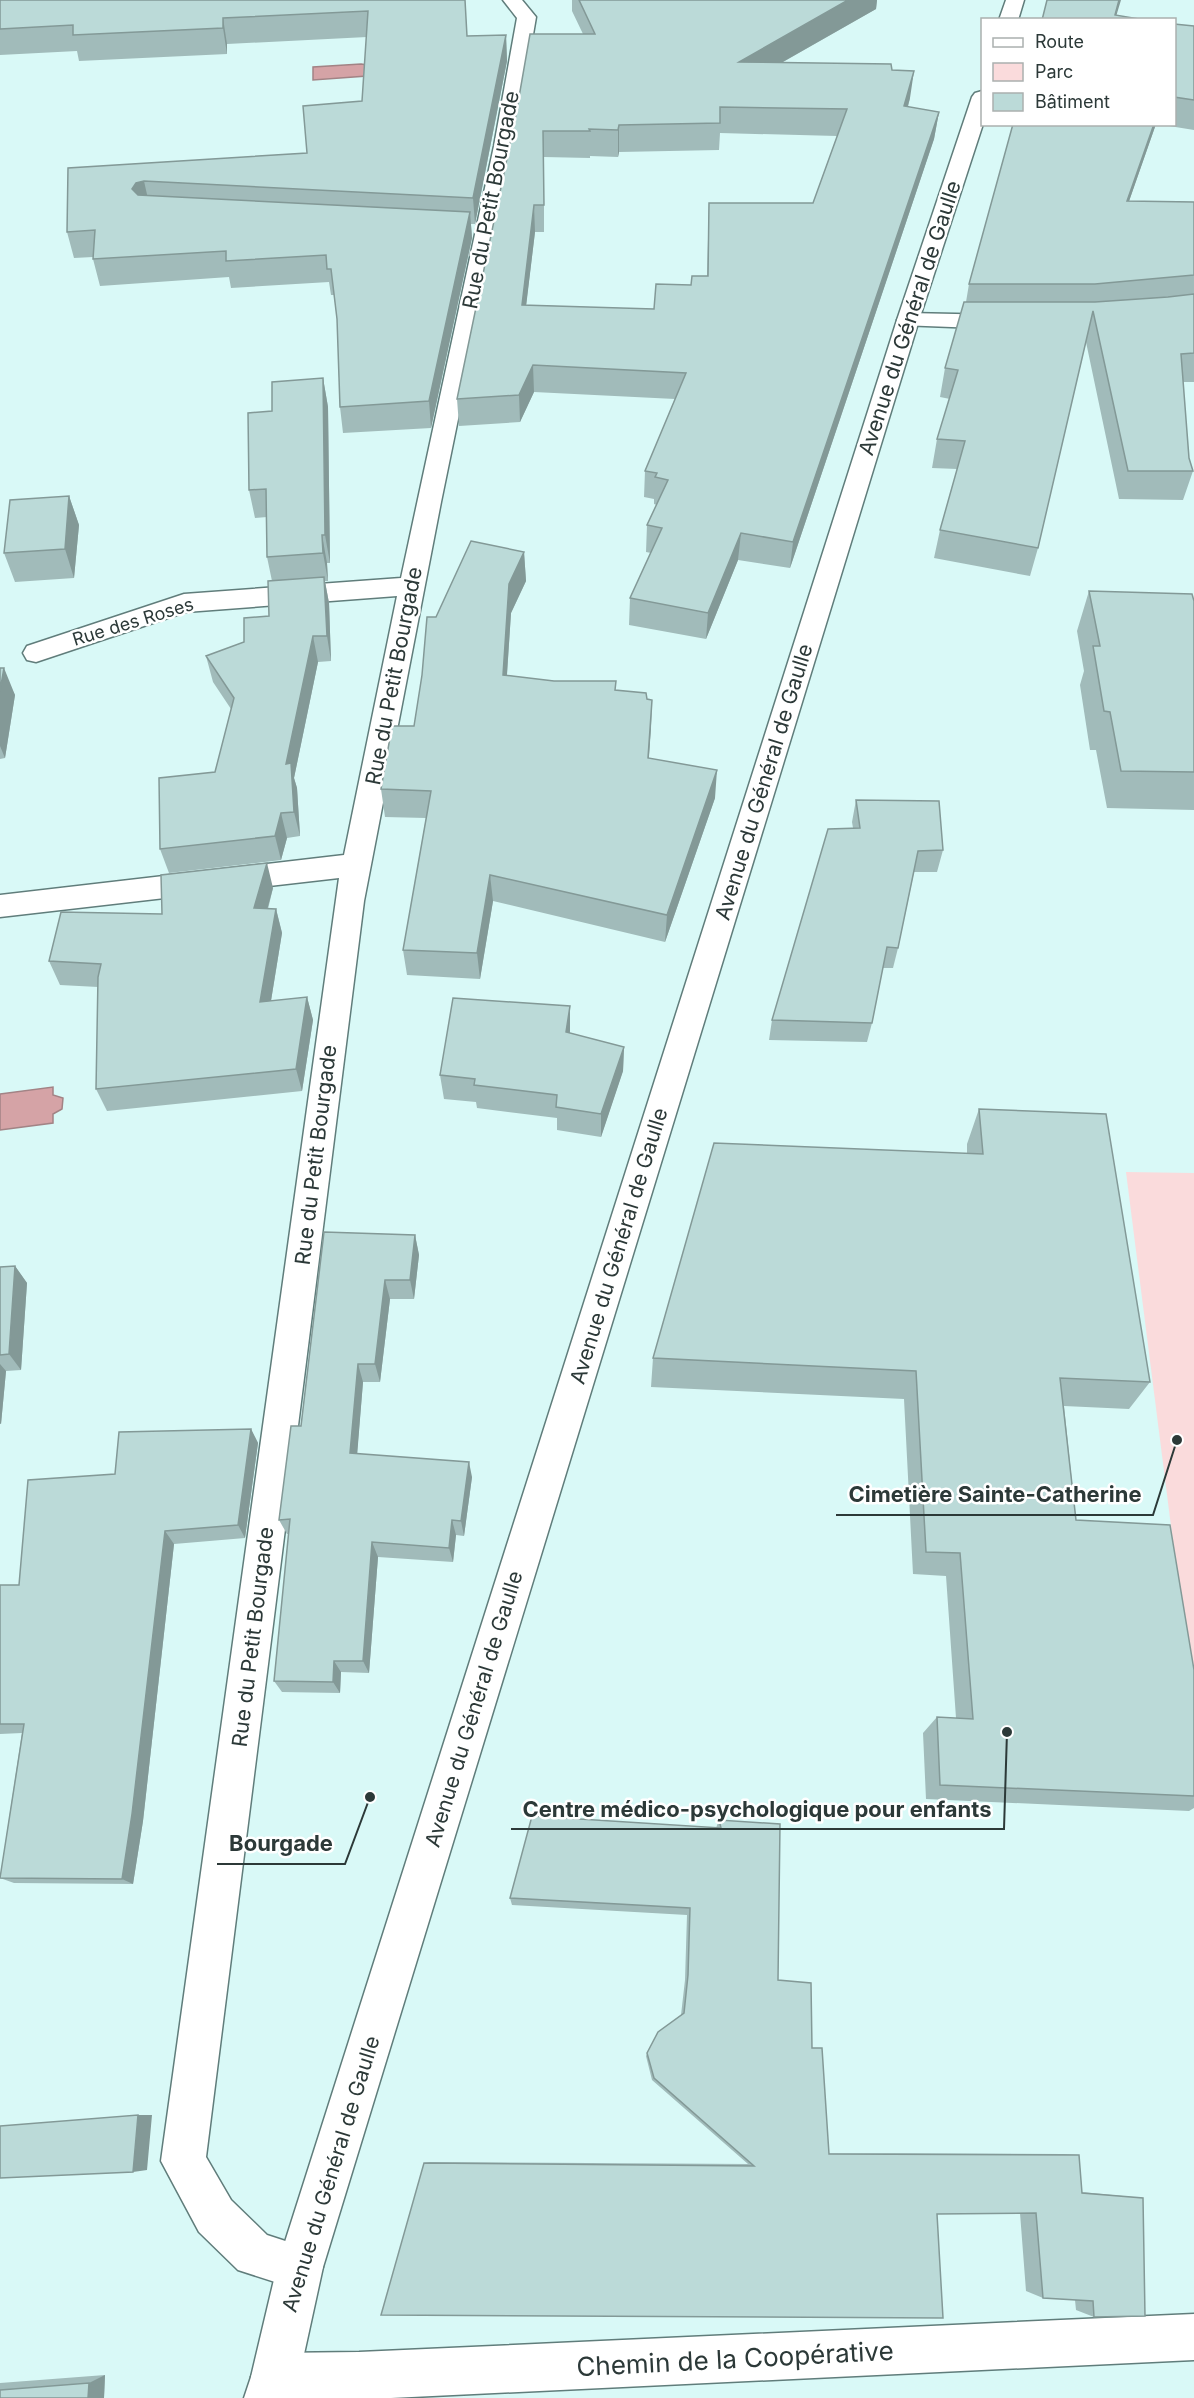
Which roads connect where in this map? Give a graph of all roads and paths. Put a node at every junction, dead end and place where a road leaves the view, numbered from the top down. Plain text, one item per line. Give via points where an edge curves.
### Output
1 (512, 0) edge
2 (1015, 0) edge
3 (1009, 18) edge
4 (981, 100) edge
5 (908, 320) junction
6 (1024, 322) edge
7 (412, 586) junction
8 (36, 652) dead end
9 (356, 865) junction
10 (0, 906) edge
11 (300, 2267) junction
12 (1194, 2337) edge
13 (272, 2387) edge

1 - 7 street, Rue du Petit Bourgade via 527,17 504,146
2 - 3 street
4 - 5 street, Avenue du Général de Gaulle
5 - 6 street
5 - 11 street, Avenue du Général de Gaulle
7 - 8 street, Rue des Roses via 184,603
7 - 9 street, Rue du Petit Bourgade
9 - 10 street
9 - 11 street, Rue du Petit Bourgade via 183,2161 215,2216 254,2254
11 - 13 street, Avenue du Général de Gaulle
12 - 13 street, Chemin de la Coopérative via 371,2376

